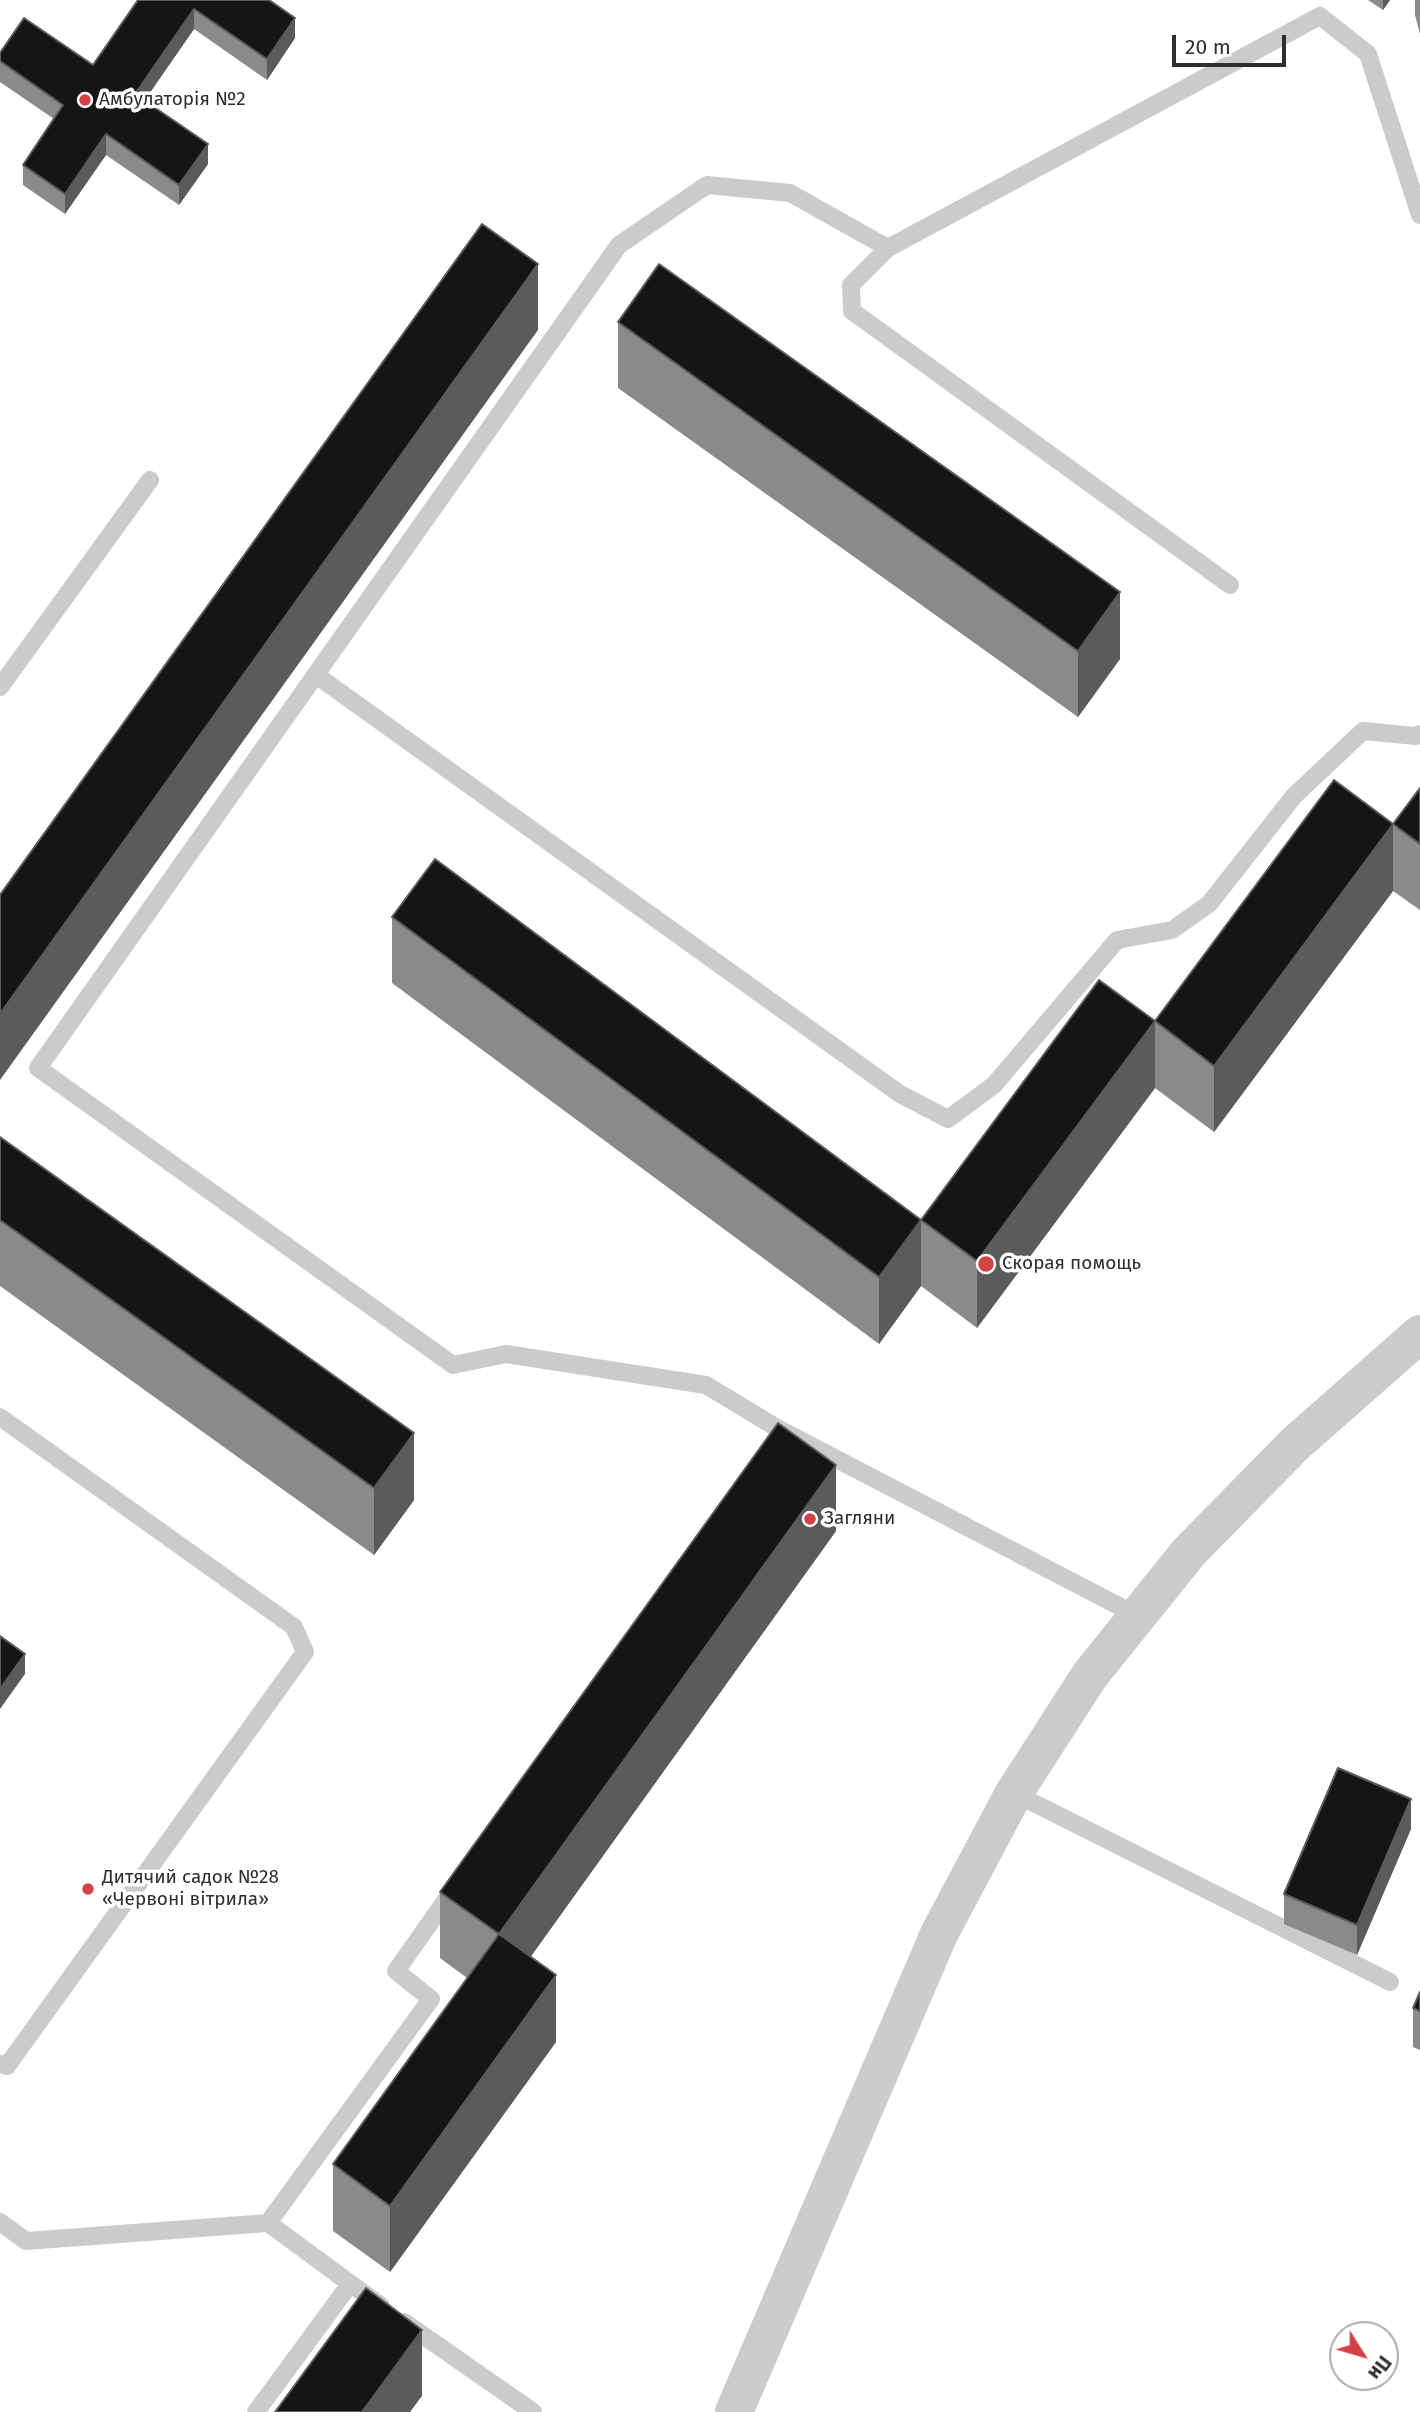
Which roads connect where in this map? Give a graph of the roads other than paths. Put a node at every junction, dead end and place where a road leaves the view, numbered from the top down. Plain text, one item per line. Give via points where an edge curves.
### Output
1 (1420, 215) edge
2 (888, 248) junction
3 (150, 480) dead end
4 (1230, 585) dead end
5 (316, 675) junction
6 (1, 683) edge
7 (1420, 734) edge
8 (1420, 1334) edge
9 (0, 1417) edge
10 (1138, 1616) junction
11 (1014, 1793) junction
12 (459, 1880) edge
13 (1390, 1982) dead end
14 (0, 2064) edge
15 (0, 2222) edge
16 (268, 2223) junction
17 (349, 2284) junction
18 (256, 2412) edge
19 (533, 2412) edge
20 (734, 2412) edge

1 - 2 lane via 1368,54 1320,16
2 - 4 lane via 851,285 852,311
2 - 5 lane via 790,193 707,185 619,245
3 - 6 lane
5 - 7 lane via 900,1094 948,1119 993,1085 1117,940 1172,930 1209,904 1294,796 1363,731
5 - 10 lane via 38,1068 453,1365 506,1354 706,1385 773,1434
8 - 10 street via 1295,1444 1189,1552
9 - 14 lane via 293,1627 305,1652 7,2066
10 - 11 street via 1090,1675
11 - 13 lane
11 - 20 street via 939,1934
12 - 16 lane via 396,1970 431,1999
15 - 16 lane via 26,2241
16 - 17 lane
17 - 18 lane
17 - 19 lane

